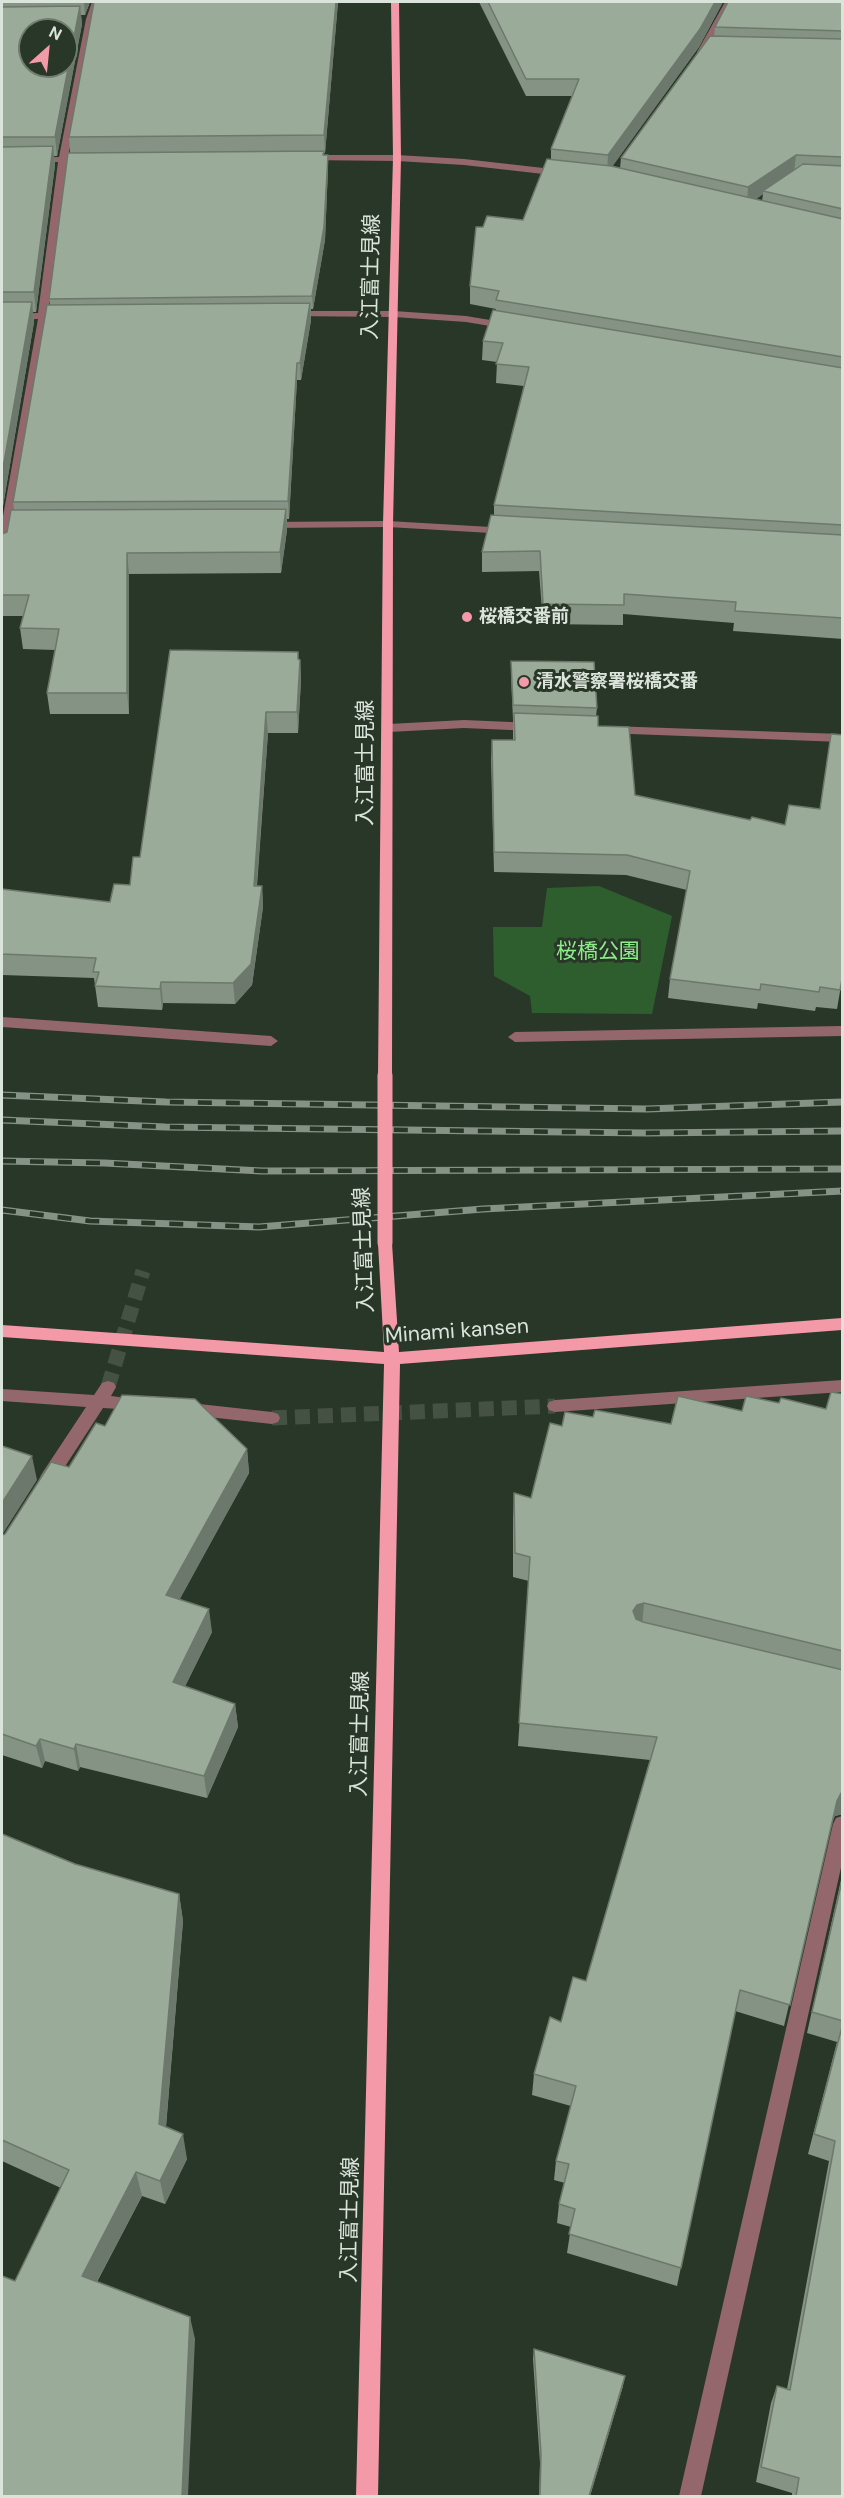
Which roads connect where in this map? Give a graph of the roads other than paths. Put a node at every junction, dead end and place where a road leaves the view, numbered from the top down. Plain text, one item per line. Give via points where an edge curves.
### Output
1 (96, 2) edge
2 (395, 2) edge
3 (729, 2) edge
4 (79, 19) edge
5 (90, 19) junction
6 (705, 48) junction
7 (716, 48) edge
8 (698, 57) edge
9 (302, 158) edge
10 (397, 158) junction
11 (63, 159) junction
12 (98, 159) edge
13 (2, 161) edge
14 (575, 175) edge
15 (277, 314) edge
16 (394, 314) junction
17 (43, 316) junction
18 (78, 316) edge
19 (2, 317) edge
20 (513, 327) edge
21 (388, 524) junction
22 (4, 525) edge
23 (43, 525) edge
24 (257, 525) edge
25 (521, 531) edge
26 (2, 552) edge
27 (547, 727) edge
28 (389, 728) junction
29 (594, 729) edge
30 (843, 738) edge
31 (2, 1022) edge
32 (843, 1031) edge
33 (515, 1037) dead end
34 (271, 1041) dead end
35 (843, 1324) edge
36 (2, 1331) edge
37 (392, 1359) junction
38 (843, 1386) edge
39 (104, 1393) junction
40 (2, 1395) edge
41 (157, 1406) edge
42 (555, 1406) tunnel mouth
43 (180, 1408) edge
44 (272, 1418) tunnel mouth
45 (40, 1490) edge
46 (843, 1824) edge
47 (367, 2496) edge
48 (690, 2496) edge

1 - 5 street
2 - 10 main road, 入江富士見線
3 - 6 street
4 - 5 street
5 - 11 street
6 - 7 street
6 - 8 street
9 - 10 street
10 - 14 street
10 - 16 main road, 入江富士見線
11 - 12 street
11 - 13 street
11 - 17 street
15 - 16 street
16 - 20 street
16 - 21 main road, 入江富士見線
17 - 18 street
17 - 19 street
17 - 22 street
21 - 24 street
21 - 25 street
21 - 28 main road, 入江富士見線
22 - 23 street
22 - 26 street
27 - 28 street via 464,724
28 - 37 main road, 入江富士見線, bridge via 386,1243
29 - 30 street
31 - 34 street
32 - 33 street
35 - 37 main road, Minami kansen
36 - 37 main road, Minami kansen
37 - 47 main road, 入江富士見線
38 - 42 street
39 - 40 street
39 - 41 street
39 - 45 street
43 - 44 street
46 - 48 street

